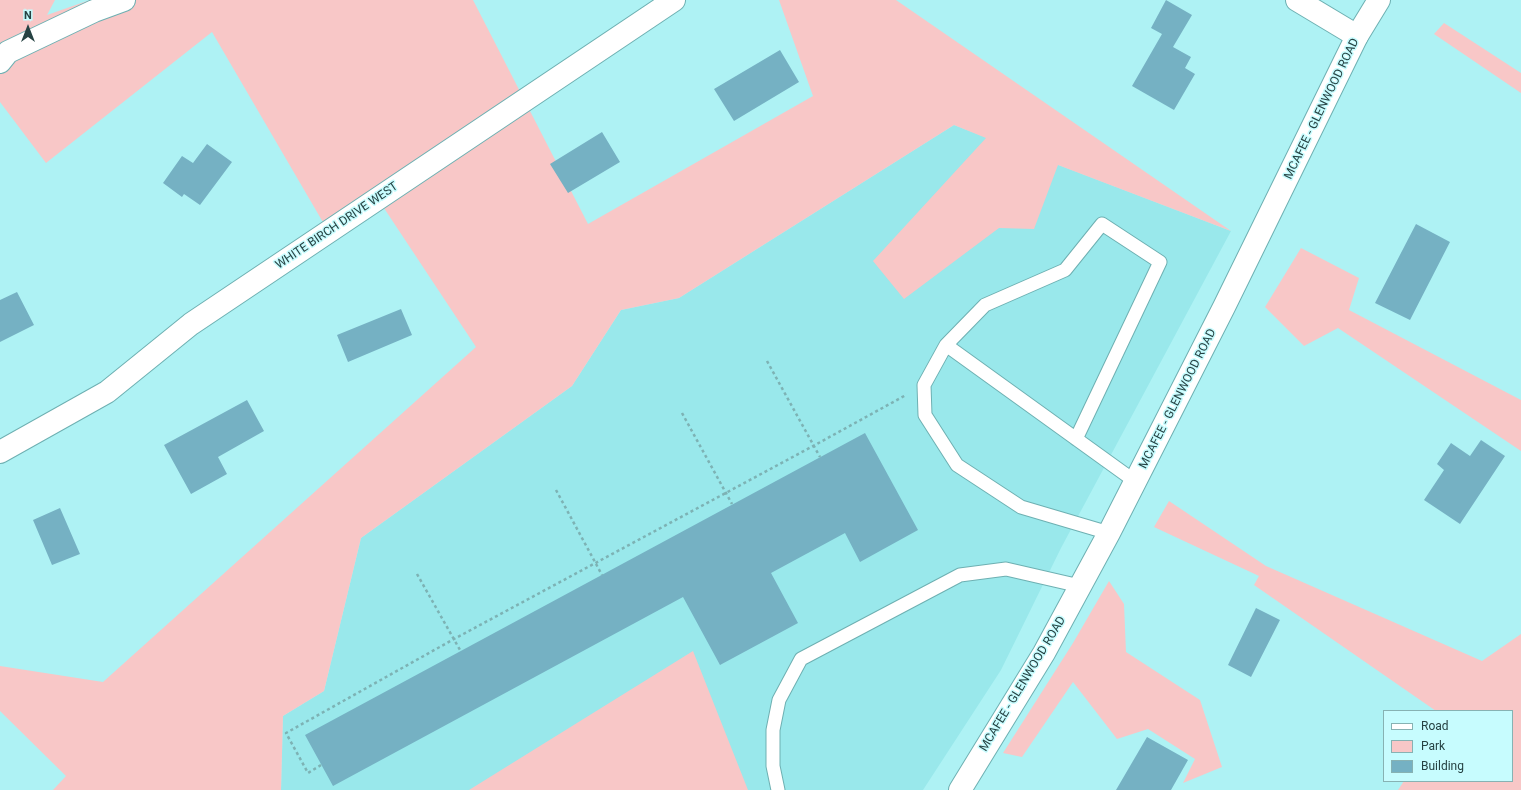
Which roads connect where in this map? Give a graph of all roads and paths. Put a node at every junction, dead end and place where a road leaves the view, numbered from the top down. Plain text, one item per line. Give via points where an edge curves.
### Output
1 (124, 0) edge
2 (674, 0) edge
3 (1297, 0) edge
4 (1379, 0) edge
5 (1357, 36) junction
6 (0, 62) edge
7 (946, 345) junction
8 (767, 361) dead end
9 (924, 386) junction
10 (682, 413) dead end
11 (1076, 439) junction
12 (815, 445) junction
13 (0, 452) edge
14 (820, 457) dead end
15 (1136, 482) junction
16 (556, 490) dead end
17 (726, 493) junction
18 (732, 504) dead end
19 (1109, 533) junction
20 (596, 562) junction
21 (417, 574) dead end
22 (602, 575) dead end
23 (1080, 586) junction
24 (454, 638) junction
25 (460, 650) dead end
26 (321, 765) dead end
27 (778, 790) edge
28 (960, 790) edge

1 - 6 street via 94,11 8,52
2 - 13 street, WHITE BIRCH DRIVE WEST via 191,324 107,392
3 - 5 street
4 - 5 street, MCAFEE - GLENWOOD ROAD
5 - 15 street, MCAFEE - GLENWOOD ROAD
7 - 9 lane
7 - 11 lane
7 - 11 lane via 985,305 1065,270 1102,224 1160,262
8 - 12 path
9 - 12 path
9 - 19 lane via 925,415 957,465 1021,507
10 - 17 path
11 - 15 lane
12 - 14 path
12 - 17 path
15 - 19 street, MCAFEE - GLENWOOD ROAD
16 - 20 path
17 - 18 path
17 - 20 path
19 - 23 street, MCAFEE - GLENWOOD ROAD
20 - 22 path
20 - 24 path
21 - 24 path
23 - 27 lane via 1006,569 960,575 801,659 779,700 773,730 773,766
23 - 28 street, MCAFEE - GLENWOOD ROAD via 1044,653
24 - 25 path
24 - 26 path via 286,733 308,773

